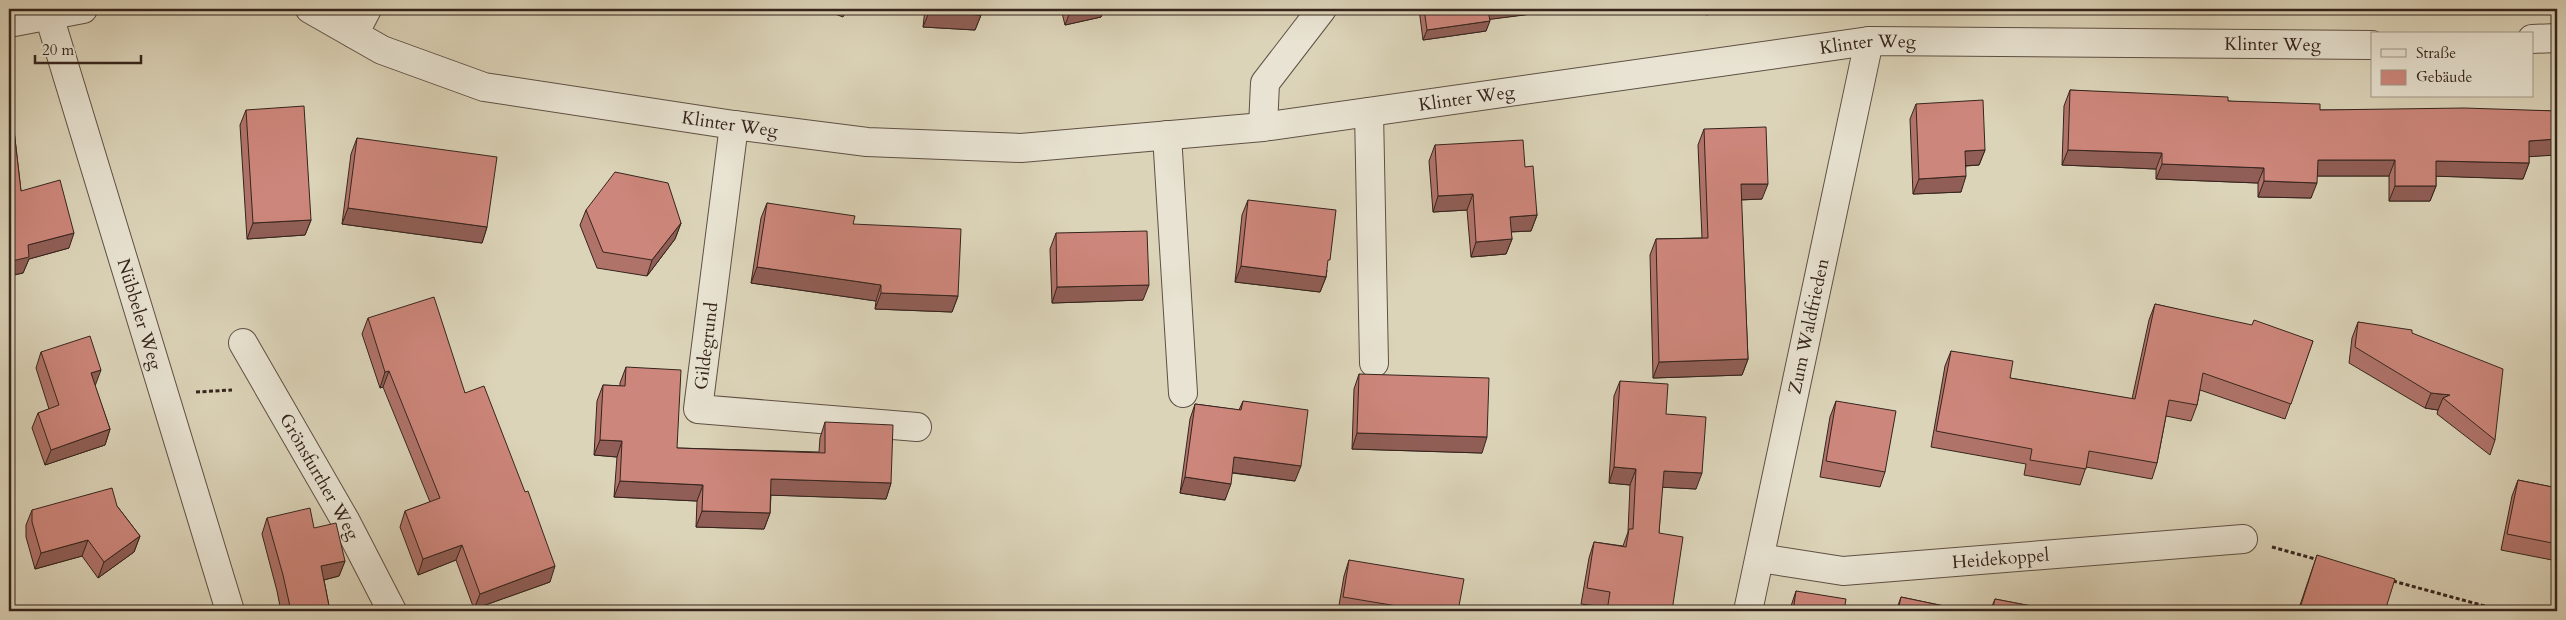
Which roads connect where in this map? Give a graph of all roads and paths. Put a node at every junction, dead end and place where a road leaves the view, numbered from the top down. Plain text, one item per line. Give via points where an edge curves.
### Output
1 (83, 9) edge
2 (310, 9) edge
3 (367, 9) edge
4 (1322, 9) edge
5 (49, 12) edge
6 (9, 23) edge
7 (354, 34) junction
8 (2557, 38) edge
9 (2534, 39) edge
10 (1869, 42) junction
11 (2371, 45) edge
12 (1369, 112) junction
13 (734, 125) junction
14 (1263, 127) junction
15 (1167, 135) junction
16 (243, 343) dead end
17 (1374, 363) dead end
18 (268, 389) junction
19 (163, 393) junction
20 (1183, 393) dead end
21 (917, 427) dead end
22 (2243, 539) joint
23 (1760, 558) junction
24 (2326, 562) edge
25 (2392, 580) edge
26 (230, 611) edge
27 (392, 611) edge
28 (1748, 611) edge
29 (2503, 611) edge

1 - 5 street
2 - 7 street, Klinter Weg
3 - 7 street
4 - 14 street via 1265,83
5 - 6 street
5 - 19 street, Nübbeler Weg
7 - 13 street, Klinter Weg via 382,50 484,87
8 - 9 street
10 - 11 street, Klinter Weg
10 - 12 street, Klinter Weg
10 - 23 street, Zum Waldfrieden
12 - 14 street, Klinter Weg
12 - 17 street
13 - 15 street, Klinter Weg via 867,142 1021,148
13 - 21 street, Gildegrund via 698,409
14 - 15 street, Klinter Weg
15 - 20 street
16 - 18 street, Grönsfurther Weg
18 - 19 path
18 - 27 street, Grönsfurther Weg
19 - 26 street, Nübbeler Weg
22 - 23 street, Heidekoppel via 1843,571
22 - 24 path
23 - 28 street, Zum Waldfrieden
25 - 29 path

